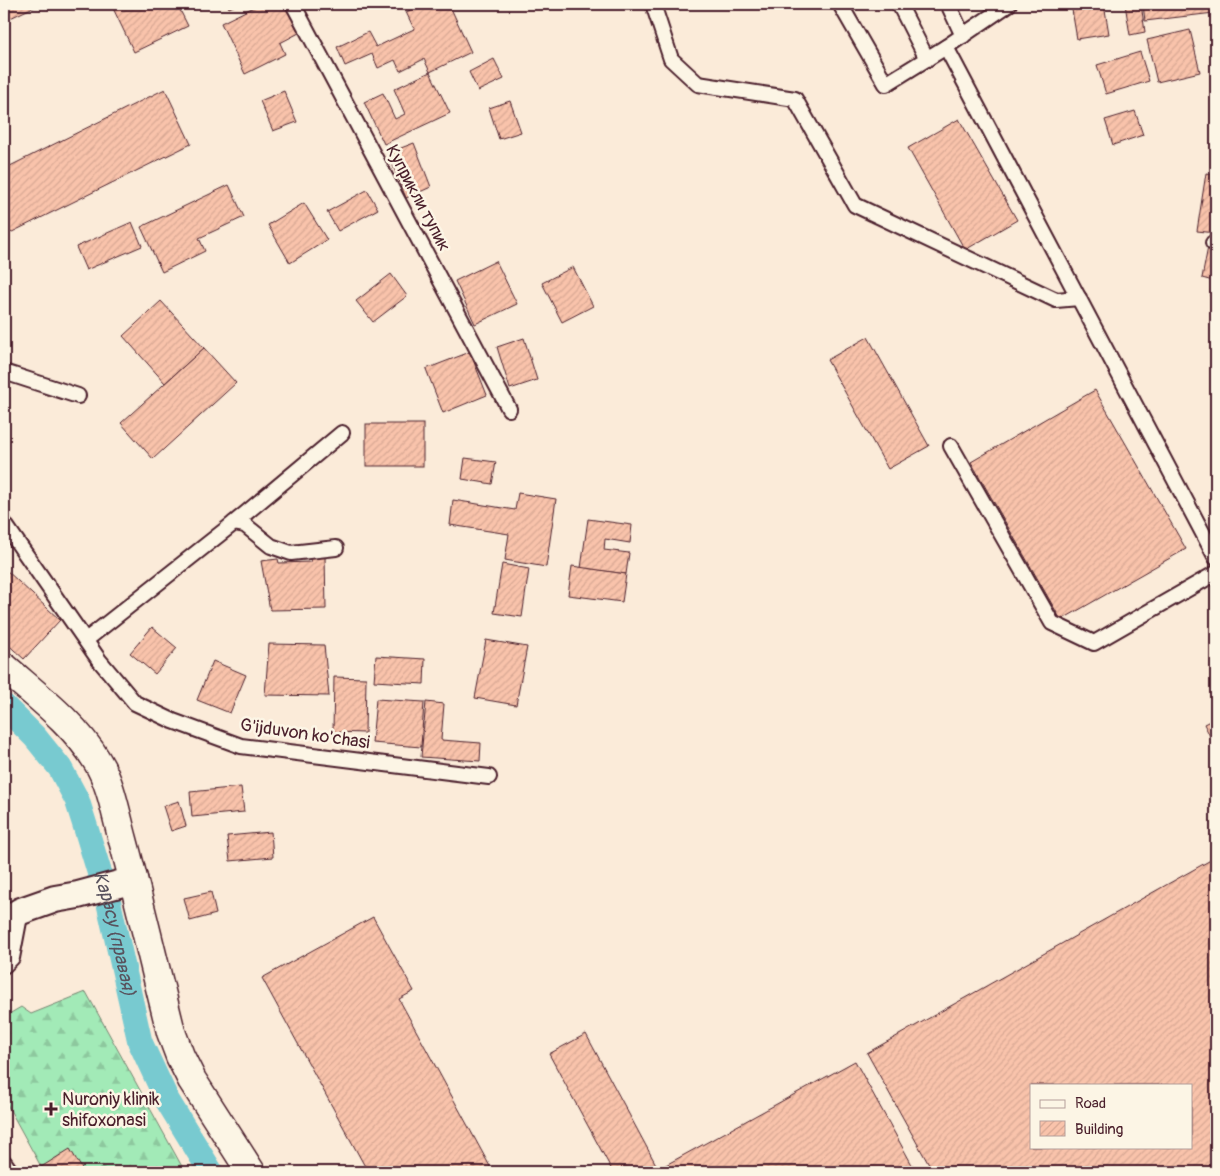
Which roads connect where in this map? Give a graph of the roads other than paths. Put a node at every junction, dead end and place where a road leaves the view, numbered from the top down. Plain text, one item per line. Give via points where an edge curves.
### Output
1 (293, 4) edge
2 (653, 4) edge
3 (840, 4) edge
4 (899, 4) edge
5 (948, 4) edge
6 (1009, 4) edge
7 (963, 36) junction
8 (946, 47) junction
9 (927, 59) junction
10 (1079, 298) junction
11 (4, 372) edge
12 (78, 396) dead end
13 (509, 409) dead end
14 (342, 433) dead end
15 (951, 446) dead end
16 (4, 523) edge
17 (234, 523) junction
18 (336, 548) dead end
19 (1216, 558) edge
20 (1216, 573) edge
21 (86, 640) junction
22 (4, 668) edge
23 (488, 777) dead end
24 (128, 881) junction
25 (12, 916) edge
26 (4, 966) edge
27 (4, 1162) edge
28 (11, 1172) edge
29 (251, 1172) edge

1 - 13 lane, Куприкли тупик
2 - 10 lane via 671,59 698,84 795,99 855,205 1056,300
3 - 9 lane via 886,84
4 - 9 lane
5 - 7 lane
6 - 7 lane
7 - 8 lane
8 - 9 lane
8 - 10 lane
10 - 19 lane
11 - 12 lane
14 - 17 lane
15 - 20 lane via 1052,623 1094,643
16 - 21 lane, G'ijduvon ko'chasi
17 - 18 lane via 245,525 271,546 291,553
17 - 21 lane
21 - 23 lane, G'ijduvon ko'chasi via 135,703 241,746
22 - 24 street via 75,731 99,763 107,780
24 - 25 street via 54,900
24 - 29 street via 180,1056
25 - 26 lane via 12,958
27 - 28 lane

